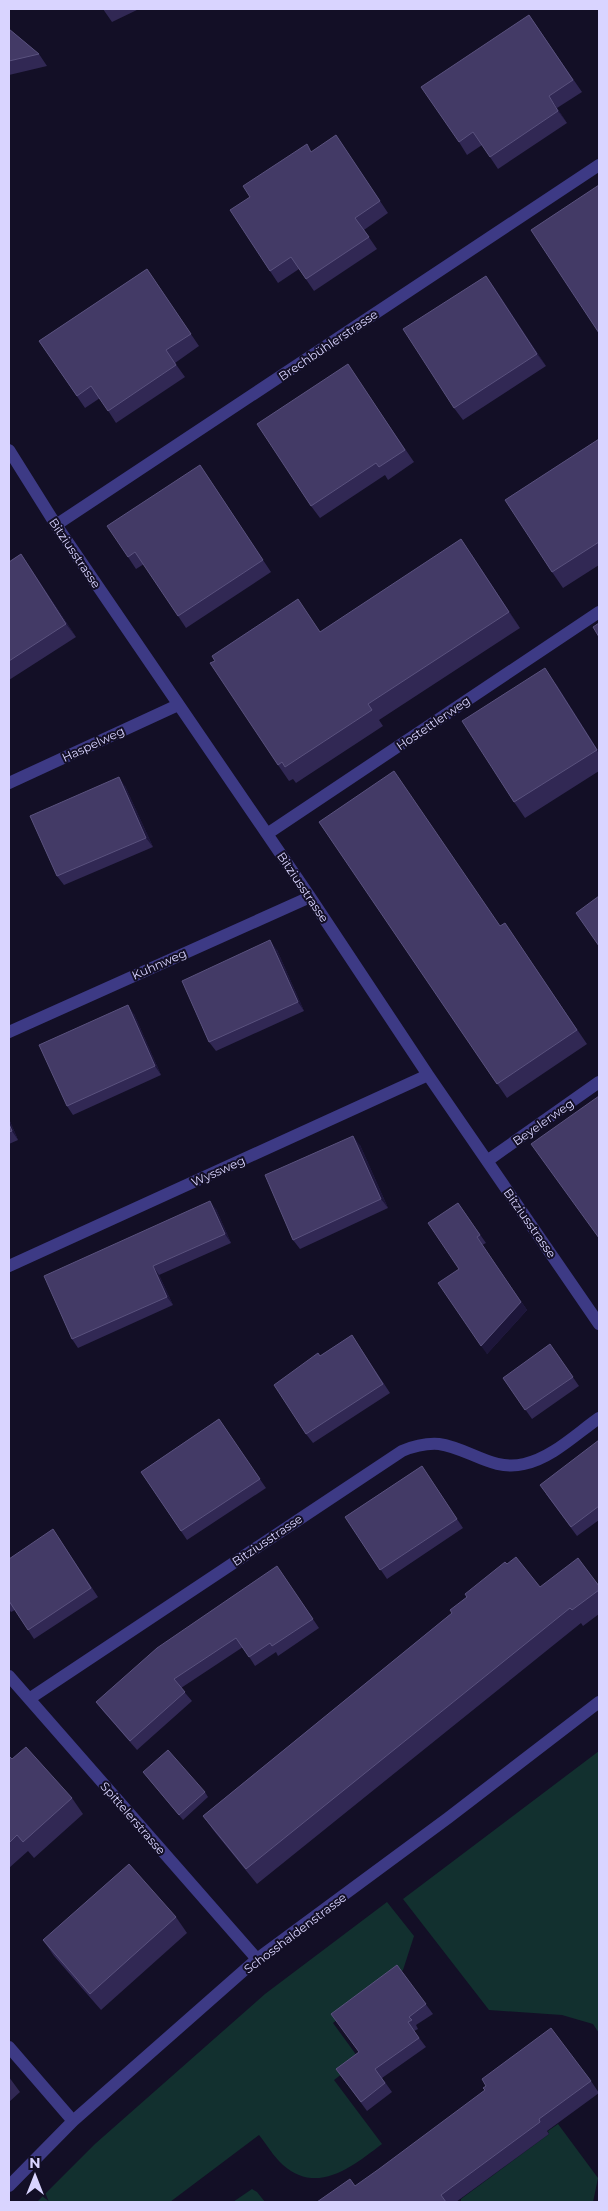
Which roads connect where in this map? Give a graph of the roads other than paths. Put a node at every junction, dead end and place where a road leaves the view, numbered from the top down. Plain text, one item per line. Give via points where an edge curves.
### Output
1 (599, 164) edge
2 (9, 450) edge
3 (56, 525) junction
4 (599, 612) edge
5 (178, 705) junction
6 (9, 783) edge
7 (267, 834) junction
8 (310, 897) junction
9 (9, 1032) edge
10 (428, 1076) junction
11 (599, 1082) edge
12 (487, 1161) junction
13 (9, 1266) edge
14 (599, 1324) edge
15 (599, 1418) edge
16 (9, 1676) edge
17 (28, 1699) junction
18 (599, 1702) edge
19 (257, 1960) junction
20 (9, 2047) edge
21 (73, 2121) junction
22 (9, 2186) edge

1 - 3 street, Brechbühlerstrasse
2 - 3 street, Bitziusstrasse
3 - 5 street, Bitziusstrasse
4 - 7 street, Hostettlerweg
5 - 6 street, Haspelweg
5 - 7 street, Bitziusstrasse
7 - 8 street, Bitziusstrasse
8 - 9 street, Kuhnweg
8 - 10 street, Bitziusstrasse
10 - 12 street, Bitziusstrasse
10 - 13 street, Wyssweg
11 - 12 street, Beyelerweg
12 - 14 street, Bitziusstrasse
15 - 17 street, Bitziusstrasse via 538,1460 523,1465 493,1463 440,1444 414,1446 402,1451
16 - 17 street, Spittelerstrasse
17 - 19 street, Spittelerstrasse
18 - 19 street, Schosshaldenstrasse
19 - 21 street, Schosshaldenstrasse
20 - 21 street
21 - 22 street, Schosshaldenstrasse

